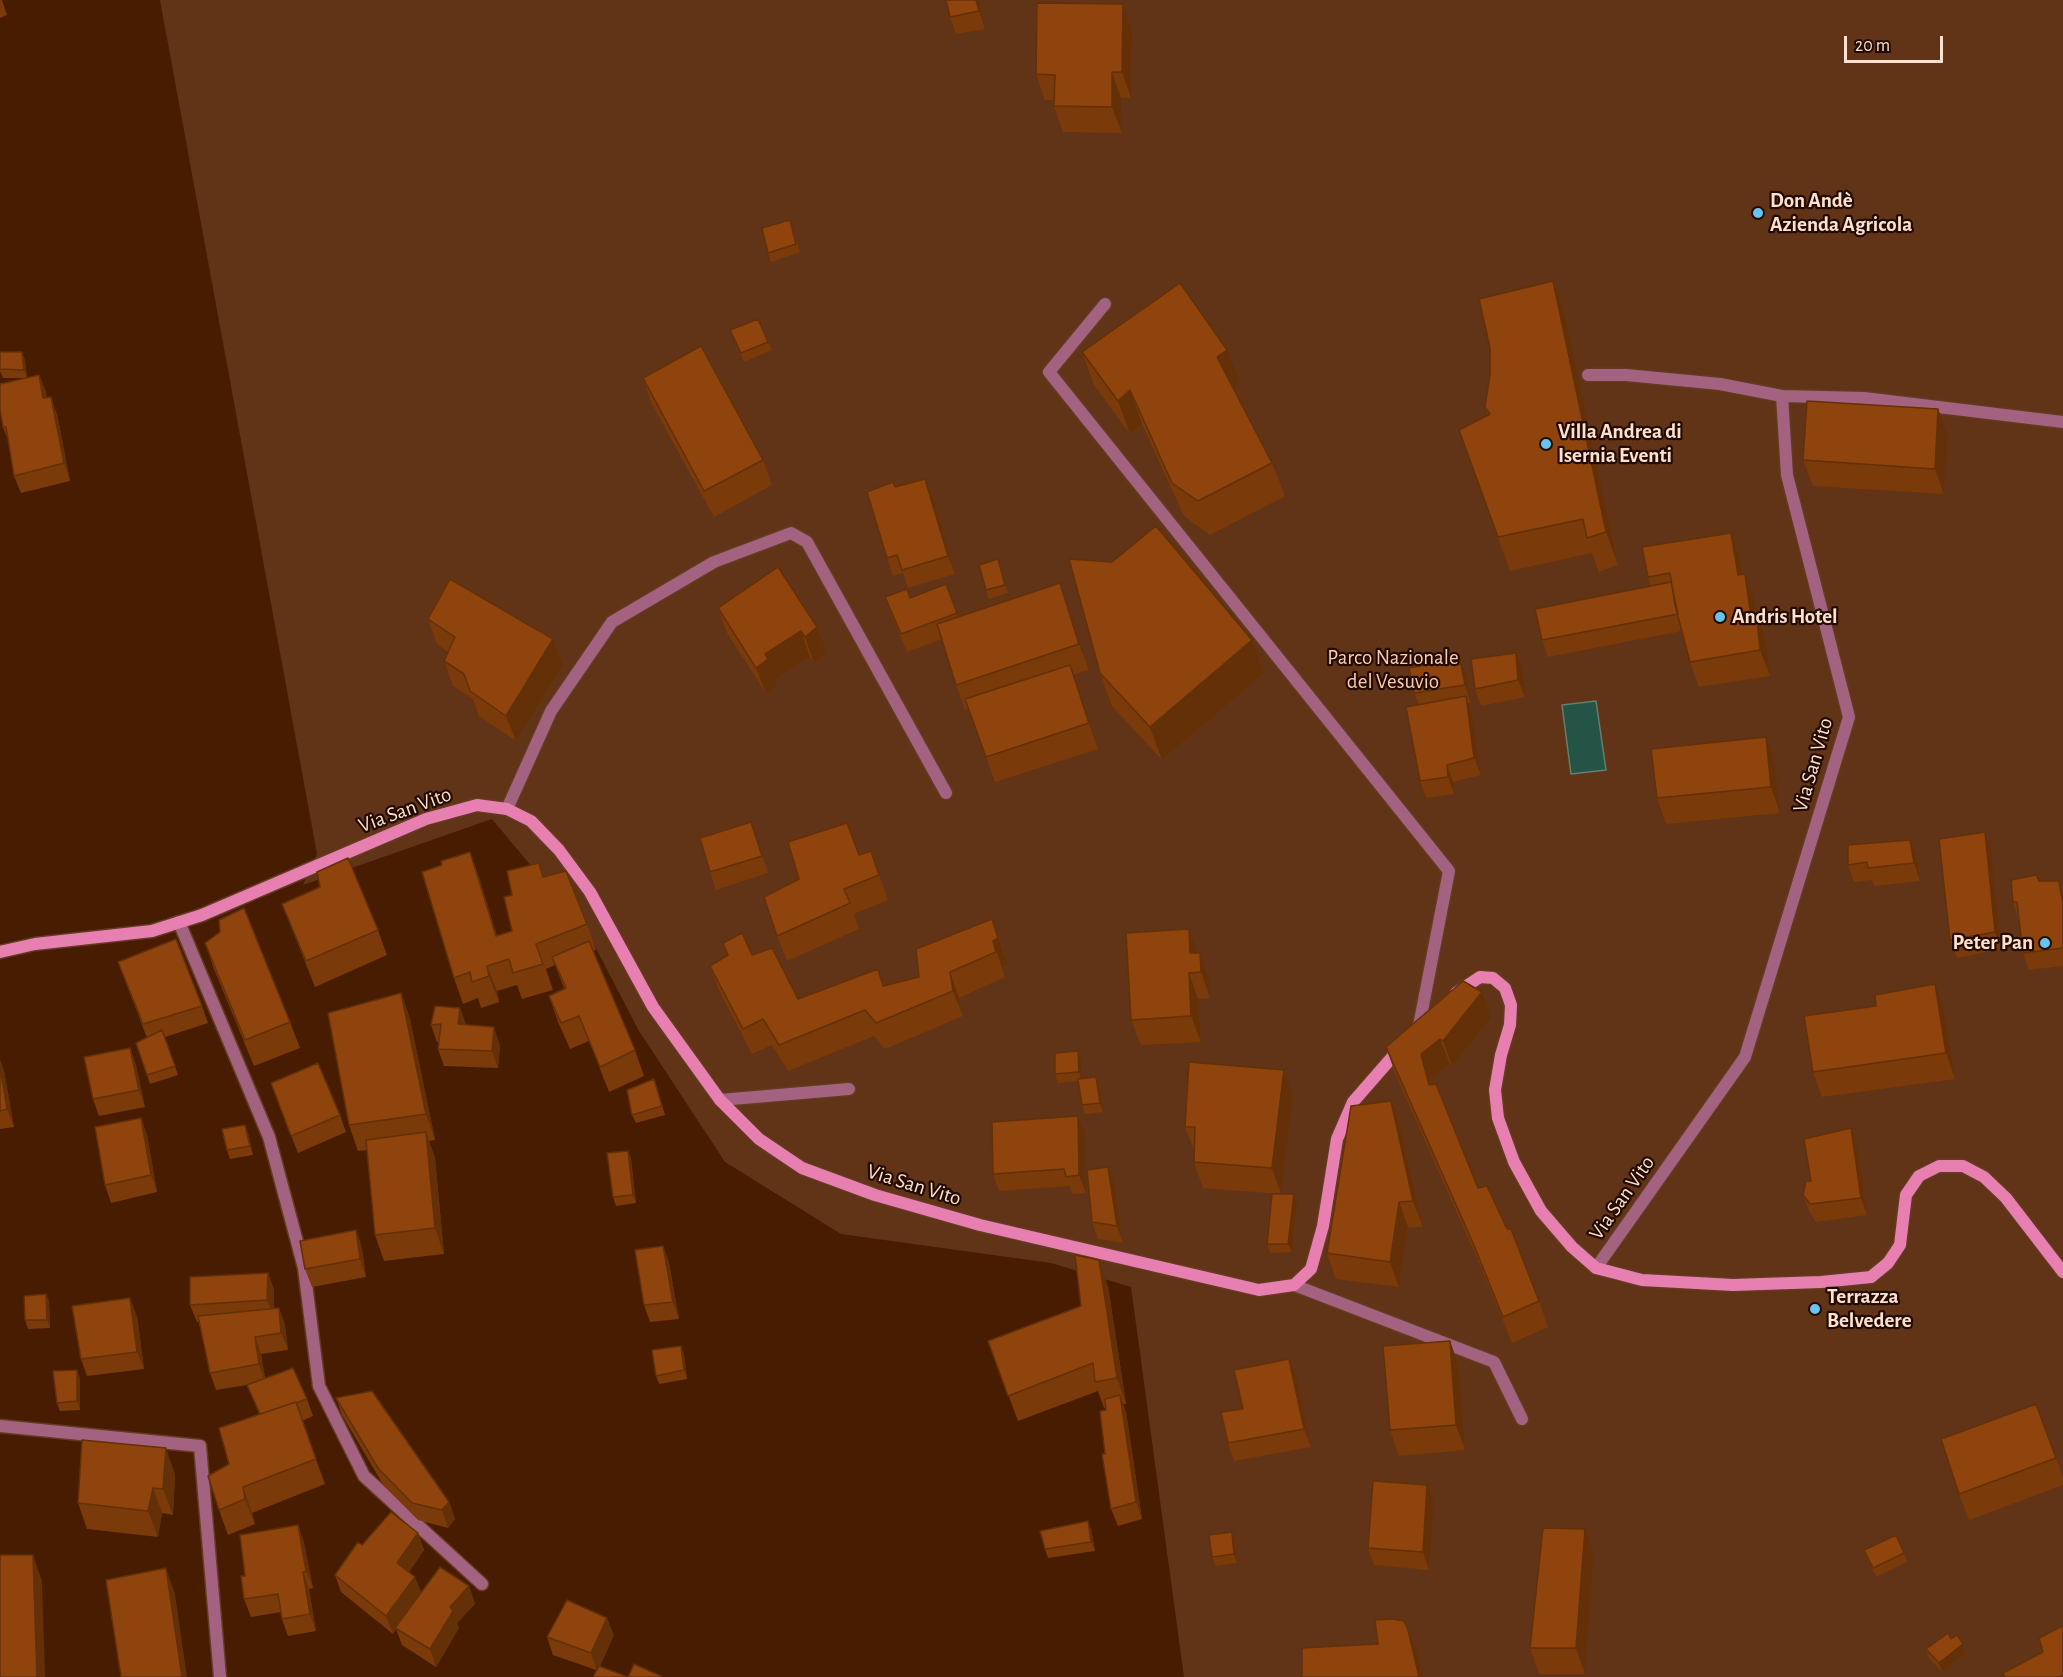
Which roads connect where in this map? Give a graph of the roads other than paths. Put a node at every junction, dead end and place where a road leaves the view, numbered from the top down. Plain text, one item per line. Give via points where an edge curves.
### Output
1 (1105, 304) dead end
2 (1588, 375) dead end
3 (1782, 396) junction
4 (2063, 422) edge
5 (946, 792) dead end
6 (507, 809) junction
7 (179, 922) junction
8 (0, 952) edge
9 (1419, 1026) junction
10 (849, 1089) dead end
11 (720, 1100) junction
12 (1596, 1268) junction
13 (2061, 1268) edge
14 (1294, 1285) junction
15 (1522, 1419) dead end
16 (0, 1426) edge
17 (482, 1584) dead end
18 (220, 1677) edge

1 - 9 street via 1049,372 1449,871
2 - 3 street via 1720,384
3 - 4 street via 1864,398
3 - 12 street, Via San Vito via 1787,475 1849,717 1745,1057
5 - 6 street via 807,542 791,533 714,562 612,622 551,711
6 - 7 street, Via San Vito via 477,805 426,819
6 - 11 street, Via San Vito via 531,820 590,892 653,1007
7 - 8 street, Via San Vito via 152,931 35,944
7 - 17 street via 269,1137 304,1268 320,1386 364,1476
9 - 12 street, Via San Vito via 1480,977 1493,978 1505,988 1511,1005 1510,1025 1495,1090 1498,1118 1514,1162 1540,1211
9 - 14 street, Via San Vito via 1353,1102 1337,1139 1323,1226 1311,1269
10 - 11 street
11 - 14 street, Via San Vito via 759,1139 802,1168 875,1195 981,1225 1259,1290
12 - 13 street, Via San Vito via 1642,1280 1733,1285 1872,1277 1888,1263 1899,1245 1906,1195 1919,1176 1939,1166 1963,1166 1984,1178 2006,1198
14 - 15 street via 1494,1362
16 - 18 street via 200,1446

